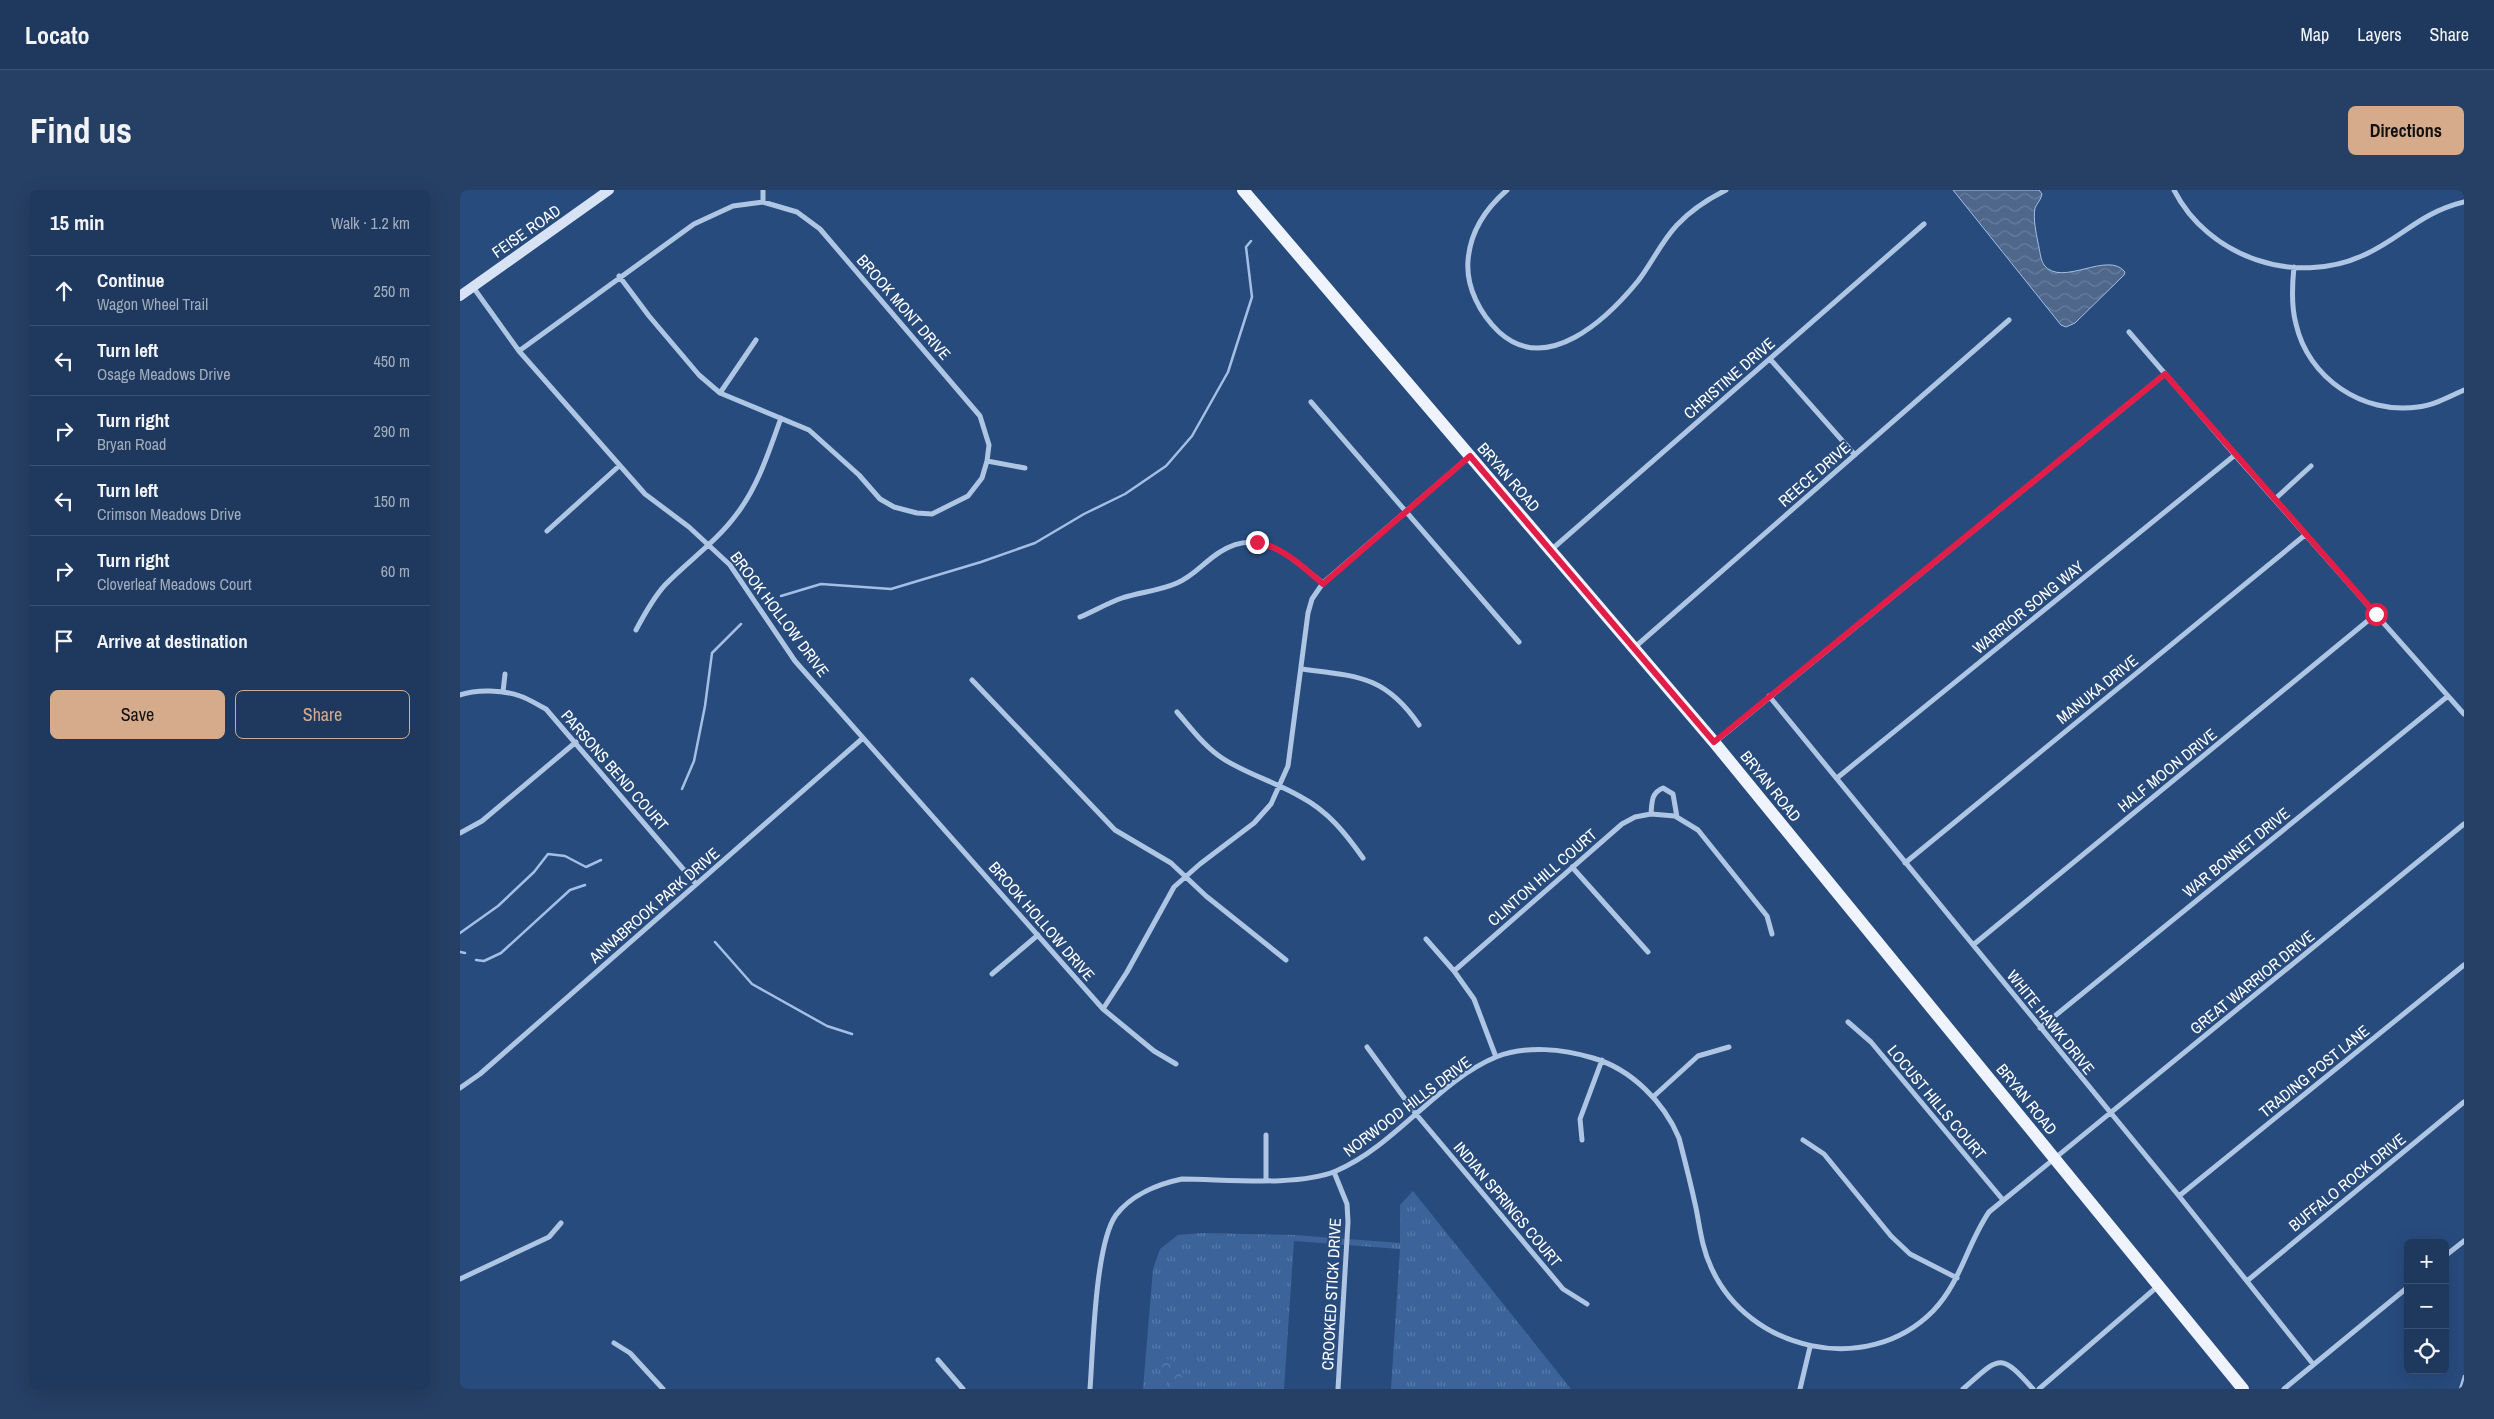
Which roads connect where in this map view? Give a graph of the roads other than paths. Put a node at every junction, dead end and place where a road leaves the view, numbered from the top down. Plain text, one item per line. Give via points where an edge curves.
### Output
1 (609, 190) edge
2 (763, 190) edge
3 (1243, 190) edge
4 (1507, 190) edge
5 (1726, 190) edge
6 (2174, 190) edge
7 (762, 202) junction
8 (2464, 202) edge
9 (1924, 224) dead end
10 (2294, 267) junction
11 (620, 276) junction
12 (472, 287) junction
13 (460, 296) edge
14 (2009, 320) dead end
15 (2129, 332) dead end
16 (756, 340) dead end
17 (519, 351) junction
18 (1770, 359) junction
19 (2165, 374) junction
20 (2464, 390) edge
21 (720, 394) junction
22 (1312, 402) dead end
23 (782, 418) junction
24 (1855, 455) junction
25 (2235, 455) junction
26 (1470, 456) junction
27 (987, 461) junction
28 (619, 466) junction
29 (2311, 466) dead end
30 (1025, 468) dead end
31 (2275, 499) junction
32 (1406, 511) junction
33 (547, 530) dead end
34 (2305, 535) junction
35 (709, 545) junction
36 (1550, 550) junction
37 (1323, 584) junction
38 (2376, 614) junction
39 (1080, 617) dead end
40 (636, 630) dead end
41 (1519, 642) dead end
42 (1634, 647) junction
43 (1301, 669) junction
44 (505, 674) dead end
45 (972, 680) dead end
46 (503, 692) junction
47 (460, 695) edge
48 (1769, 696) junction
49 (2448, 696) junction
50 (1176, 712) dead end
51 (2464, 714) edge
52 (1419, 724) dead end
53 (863, 738) junction
54 (576, 742) junction
55 (1714, 742) junction
56 (1837, 778) junction
57 (1280, 787) junction
58 (1651, 814) junction
59 (1677, 817) junction
60 (2464, 824) edge
61 (460, 833) edge
62 (1363, 858) dead end
63 (1904, 863) junction
64 (1572, 866) junction
65 (1185, 876) junction
66 (696, 884) junction
67 (1772, 934) dead end
68 (1038, 935) junction
69 (1426, 939) dead end
70 (1973, 945) junction
71 (1648, 952) dead end
72 (1286, 960) dead end
73 (2464, 965) edge
74 (1454, 971) junction
75 (992, 974) dead end
76 (1103, 1009) junction
77 (1848, 1022) dead end
78 (2040, 1028) junction
79 (1367, 1046) dead end
80 (1729, 1046) dead end
81 (1496, 1057) junction
82 (1602, 1060) junction
83 (1176, 1064) dead end
84 (461, 1086) edge
85 (1653, 1097) junction
86 (2464, 1102) edge
87 (2110, 1113) junction
88 (1416, 1114) junction
89 (1266, 1135) dead end
90 (1582, 1140) dead end
91 (1803, 1140) dead end
92 (2055, 1158) junction
93 (1334, 1172) junction
94 (1266, 1180) junction
95 (2179, 1196) junction
96 (2003, 1200) junction
97 (562, 1223) dead end
98 (2464, 1241) edge
99 (2449, 1253) edge
100 (1957, 1278) junction
101 (460, 1279) edge
102 (2247, 1281) junction
103 (2158, 1286) junction
104 (2404, 1290) edge
105 (1587, 1304) dead end
106 (614, 1344) dead end
107 (1810, 1347) junction
108 (938, 1360) dead end
109 (2313, 1364) junction
110 (663, 1389) edge
111 (964, 1389) edge
112 (1090, 1389) edge
113 (1338, 1389) edge
114 (1800, 1389) edge
115 (1963, 1389) edge
116 (2033, 1389) edge
117 (2039, 1389) edge
118 (2243, 1389) edge
119 (2284, 1389) edge

1 - 12 main road, FEISE ROAD
2 - 7 street
3 - 26 main road, BRYAN ROAD
4 - 5 street via 1490,205 1479,221 1470,246 1468,273 1482,310 1499,332 1518,344 1541,348 1568,341 1608,313 1639,279 1677,224
6 - 10 street via 2194,220 2230,249 2260,262
7 - 11 street, BROOK MONT DRIVE via 733,206 694,224
7 - 27 street, BROOK MONT DRIVE via 797,212 820,228 980,416 989,445
8 - 10 street via 2434,211 2378,248 2345,263 2316,268
9 - 18 street, CHRISTINE DRIVE
10 - 20 street via 2293,307 2298,332 2312,362 2338,387 2363,401 2404,408 2431,404
11 - 17 street, BROOK MONT DRIVE
11 - 21 street, BROOK MONT DRIVE via 693,368
12 - 13 main road, FEISE ROAD
12 - 17 street, BROOK HOLLOW DRIVE
14 - 24 street, REECE DRIVE
15 - 19 street
16 - 21 street
17 - 28 street, BROOK HOLLOW DRIVE
18 - 24 street
18 - 36 street, CHRISTINE DRIVE
19 - 25 street
19 - 48 street
21 - 23 street, BROOK MONT DRIVE
22 - 32 street
23 - 27 street, BROOK MONT DRIVE via 821,439 880,498 894,507 917,513 932,514 968,496 982,478
23 - 35 street via 756,484 736,515
24 - 42 street, REECE DRIVE
25 - 31 street
25 - 56 street, WARRIOR SONG WAY
26 - 32 street
26 - 36 main road, BRYAN ROAD
27 - 30 street
28 - 33 street
28 - 35 street, BROOK HOLLOW DRIVE via 645,494
29 - 31 street
31 - 34 street
32 - 37 street
32 - 41 street
34 - 38 street
34 - 63 street, MANUKA DRIVE
35 - 40 street via 664,586
35 - 53 street, BROOK HOLLOW DRIVE via 744,582 795,661
36 - 42 main road, BRYAN ROAD
37 - 39 street via 1271,545 1244,543 1218,552 1178,583 1121,599
37 - 43 street via 1312,599 1308,613
38 - 49 street
38 - 70 street, HALF MOON DRIVE
42 - 55 main road, BRYAN ROAD
43 - 52 street via 1371,681 1392,693
43 - 57 street via 1288,766
44 - 46 street
45 - 65 street via 1115,830 1170,863
46 - 47 street, PARSONS BEND COURT
46 - 54 street, PARSONS BEND COURT via 521,696 546,709
48 - 55 street
48 - 56 street, WHITE HAWK DRIVE
49 - 51 street
49 - 78 street, WAR BONNET DRIVE
50 - 57 street via 1201,740 1224,759
53 - 66 street, ANNABROOK PARK DRIVE
53 - 68 street, BROOK HOLLOW DRIVE
54 - 61 street via 482,821
54 - 66 street, PARSONS BEND COURT
55 - 92 main road, BRYAN ROAD
56 - 63 street, WHITE HAWK DRIVE
57 - 62 street via 1319,808 1337,824
57 - 65 street via 1271,804 1254,822
58 - 59 street, CLINTON HILL COURT
58 - 59 street via 1652,797 1663,788 1674,794
58 - 64 street, CLINTON HILL COURT via 1628,820
59 - 67 street, CLINTON HILL COURT via 1698,830 1710,844 1767,916
60 - 87 street, GREAT WARRIOR DRIVE
63 - 70 street, WHITE HAWK DRIVE
64 - 71 street
64 - 74 street, CLINTON HILL COURT
65 - 72 street
65 - 76 street via 1166,899
66 - 84 street, ANNABROOK PARK DRIVE via 480,1074
68 - 75 street
68 - 76 street, BROOK HOLLOW DRIVE
69 - 74 street
70 - 78 street, WHITE HAWK DRIVE
73 - 95 street, TRADING POST LANE
74 - 81 street via 1474,999
76 - 83 street, BROOK HOLLOW DRIVE via 1154,1051
77 - 96 street, LOCUST HILLS COURT via 1871,1042
78 - 87 street, WHITE HAWK DRIVE
79 - 88 street, INDIAN SPRINGS COURT
80 - 85 street via 1698,1056
81 - 82 street, NORWOOD HILLS DRIVE via 1524,1051 1560,1050
81 - 88 street, NORWOOD HILLS DRIVE via 1461,1078
82 - 85 street, NORWOOD HILLS DRIVE via 1630,1077
82 - 90 street via 1580,1119
85 - 107 street, NORWOOD HILLS DRIVE via 1679,1138 1704,1249 1723,1289 1735,1304 1766,1330
86 - 102 street, BUFFALO ROCK DRIVE
87 - 92 street, GREAT WARRIOR DRIVE
87 - 95 street, WHITE HAWK DRIVE
88 - 93 street, NORWOOD HILLS DRIVE via 1372,1151
88 - 105 street, INDIAN SPRINGS COURT via 1564,1289
89 - 94 street
91 - 100 street via 1824,1154 1891,1236 1910,1254
92 - 96 street, NORWOOD HILLS DRIVE
92 - 103 main road, BRYAN ROAD
93 - 94 street, NORWOOD HILLS DRIVE via 1304,1180
93 - 113 street, CROOKED STICK DRIVE via 1347,1204 1348,1222
94 - 112 street, NORWOOD HILLS DRIVE via 1182,1179 1163,1183 1143,1193 1115,1216 1102,1248
95 - 102 street, WHITE HAWK DRIVE
96 - 100 street, NORWOOD HILLS DRIVE via 1978,1228
97 - 101 street via 550,1237
98 - 99 street
100 - 107 street, NORWOOD HILLS DRIVE via 1933,1312 1902,1333 1874,1345 1847,1349
102 - 109 street, WHITE HAWK DRIVE
103 - 117 street
103 - 118 main road, BRYAN ROAD
104 - 109 street
106 - 110 street via 630,1353
107 - 114 street
108 - 111 street
109 - 119 street
115 - 116 street via 1988,1367 2001,1362 2009,1364

